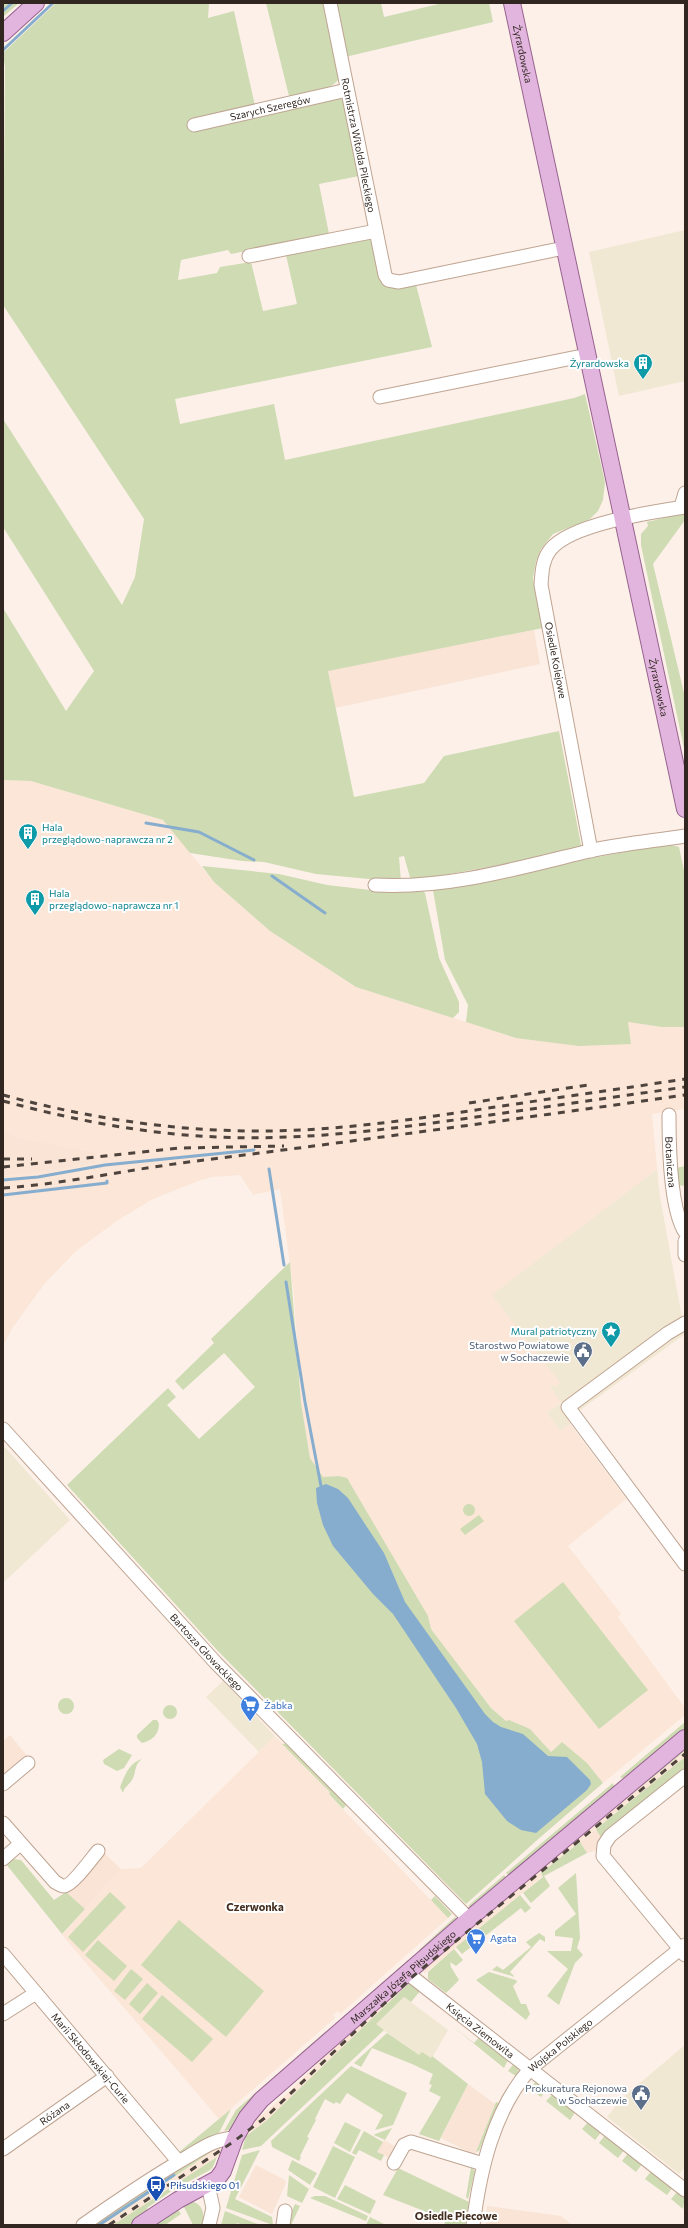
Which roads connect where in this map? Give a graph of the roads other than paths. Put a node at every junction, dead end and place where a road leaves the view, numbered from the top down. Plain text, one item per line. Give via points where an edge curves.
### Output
1 (36, 3) edge
2 (330, 3) edge
3 (512, 3) edge
4 (3, 33) edge
5 (347, 90) junction
6 (194, 125) dead end
7 (376, 231) junction
8 (564, 248) junction
9 (249, 256) dead end
10 (587, 355) junction
11 (380, 397) dead end
12 (685, 493) edge
13 (683, 507) edge
14 (623, 520) junction
15 (685, 809) edge
16 (682, 836) edge
17 (592, 851) junction
18 (375, 885) dead end
19 (669, 1115) dead end
20 (685, 1232) edge
21 (685, 1241) edge
22 (685, 1255) edge
23 (685, 1323) edge
24 (3, 1429) edge
25 (685, 1564) edge
26 (685, 1738) edge
27 (28, 1763) dead end
28 (685, 1776) edge
29 (3, 1784) edge
30 (3, 1823) edge
31 (20, 1844) junction
32 (98, 1851) dead end
33 (3, 1859) edge
34 (469, 1919) junction
35 (683, 1950) edge
36 (3, 1954) edge
37 (408, 1973) junction
38 (36, 1993) junction
39 (3, 2014) edge
40 (530, 2069) junction
41 (107, 2076) junction
42 (235, 2138) junction
43 (3, 2149) edge
44 (178, 2161) junction
45 (394, 2163) dead end
46 (483, 2164) junction
47 (208, 2185) junction
48 (684, 2189) edge
49 (285, 2211) dead end
50 (82, 2225) edge
51 (140, 2225) edge
52 (209, 2225) edge
53 (283, 2225) edge
54 (473, 2225) edge

1 - 4 main road
2 - 5 street, Rotmistrza Witolda Pileckiego
3 - 8 main road, Żyrardowska
5 - 6 street, Szarych Szeregów
5 - 7 street, Rotmistrza Witolda Pileckiego
7 - 8 street, Rotmistrza Witolda Pileckiego via 385,275 388,280 395,282
7 - 9 street
8 - 10 main road, Żyrardowska
10 - 11 street
10 - 14 main road, Żyrardowska
12 - 13 street
13 - 14 street, Osiedle Kolejowe
14 - 15 main road, Żyrardowska
14 - 17 street, Osiedle Kolejowe via 594,526 563,538 549,550 542,566 541,585
16 - 17 street
17 - 18 street via 503,872 407,887
19 - 20 street, Botaniczna via 668,1155 675,1199
21 - 22 street
23 - 25 street via 568,1408
24 - 34 street, Bartosza Głowackiego via 216,1664
26 - 34 main road, Marszałka Józefa Piłsudskiego
27 - 29 street
28 - 35 street via 610,1836 604,1845 603,1856
30 - 31 street
31 - 32 street via 55,1882 63,1886 74,1880
31 - 33 street
34 - 37 main road, Marszałka Józefa Piłsudskiego
35 - 40 street, Wojska Polskiego
36 - 38 street, Marii Skłodowskiej-Curie
37 - 40 street, Księcia Ziemowita
37 - 42 main road, Marszałka Józefa Piłsudskiego via 261,2100
38 - 39 street
38 - 41 street, Marii Skłodowskiej-Curie
40 - 46 street, Wojska Polskiego via 511,2094
40 - 48 street, Księcia Ziemowita
41 - 43 street, Różana
41 - 44 street, Marii Skłodowskiej-Curie
42 - 44 street via 209,2143
42 - 47 main road, Marszałka Józefa Piłsudskiego via 223,2171
44 - 50 street
45 - 46 street via 404,2145 411,2142
46 - 54 street, Wojska Polskiego
47 - 51 main road, Marszałka Józefa Piłsudskiego via 178,2200
47 - 52 street via 212,2208
49 - 53 street

